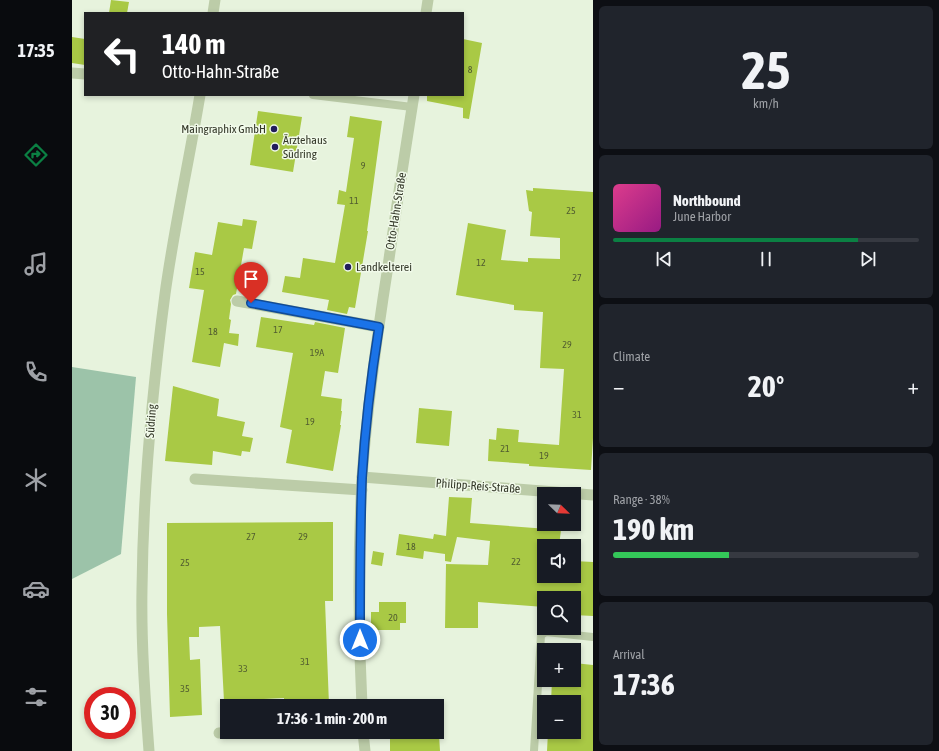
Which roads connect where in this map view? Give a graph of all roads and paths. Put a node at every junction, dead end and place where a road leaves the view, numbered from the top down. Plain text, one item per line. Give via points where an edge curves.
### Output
1 (215, 0) edge
2 (428, 0) edge
3 (214, 12) edge
4 (426, 12) edge
5 (72, 73) edge
6 (84, 74) edge
7 (200, 96) edge
8 (321, 96) edge
9 (414, 96) edge
10 (412, 107) junction
11 (237, 300) dead end
12 (379, 327) junction
13 (362, 477) junction
14 (195, 479) dead end
15 (362, 490) junction
16 (593, 495) edge
17 (593, 637) edge
18 (362, 699) edge
19 (364, 739) edge
20 (149, 751) edge
21 (365, 751) edge
22 (534, 751) edge

1 - 3 street
2 - 4 street
5 - 6 street
7 - 20 street, Südring via 170,261 152,405 142,590
8 - 10 lane
9 - 10 street, Otto-Hahn-Straße
10 - 12 street, Otto-Hahn-Straße
11 - 12 street
12 - 13 street, Otto-Hahn-Straße via 372,370
13 - 15 street, Otto-Hahn-Straße
13 - 16 street, Philipp-Reis-Straße
14 - 15 street
15 - 18 street, Otto-Hahn-Straße
17 - 22 lane via 546,632 541,635
19 - 21 street

